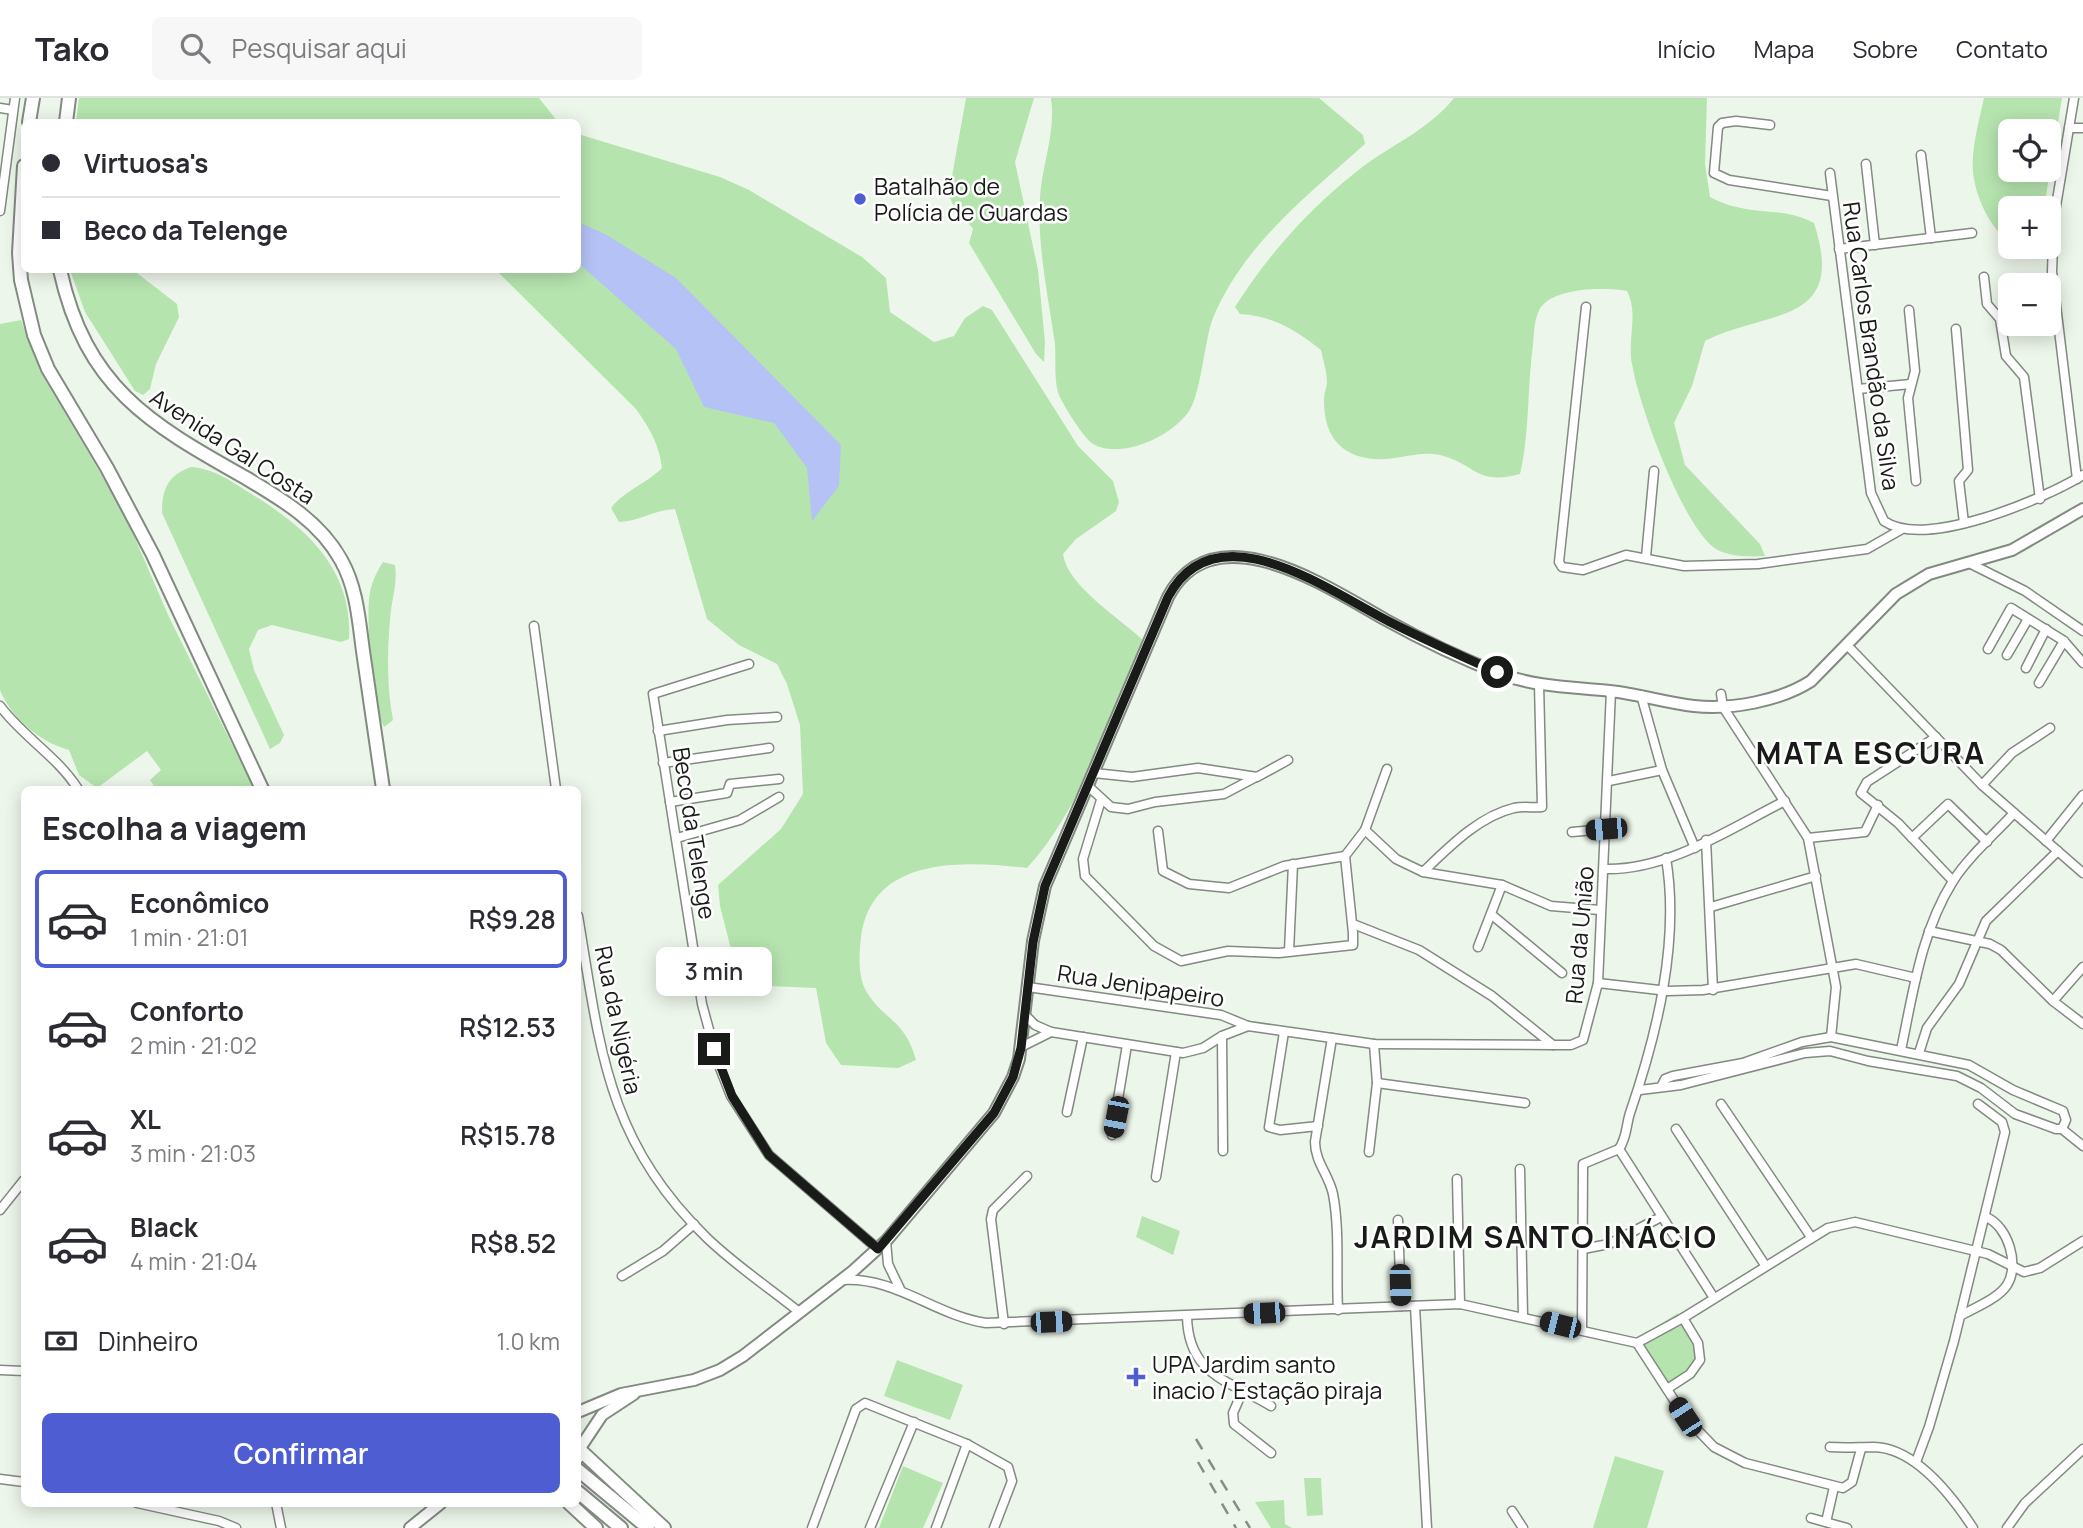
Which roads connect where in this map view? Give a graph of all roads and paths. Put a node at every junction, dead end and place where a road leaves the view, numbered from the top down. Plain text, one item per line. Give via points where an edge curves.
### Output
1 (15, 98) edge
2 (33, 98) edge
3 (69, 98) edge
4 (2074, 98) edge
5 (0, 108) edge
6 (13, 110) junction
7 (30, 119) edge
8 (66, 119) edge
9 (1770, 125) dead end
10 (2069, 128) junction
11 (2083, 128) edge
12 (1922, 155) dead end
13 (1866, 164) dead end
14 (1830, 173) dead end
15 (1832, 195) junction
16 (0, 211) edge
17 (21, 218) edge
18 (1972, 233) dead end
19 (1931, 238) junction
20 (1875, 244) junction
21 (1839, 249) junction
22 (21, 268) edge
23 (22, 273) edge
24 (61, 273) edge
25 (1984, 277) dead end
26 (1586, 307) dead end
27 (1909, 310) dead end
28 (1956, 329) dead end
29 (1911, 384) junction
30 (1858, 389) junction
31 (1654, 471) dead end
32 (2080, 477) edge
33 (1916, 481) dead end
34 (2040, 499) junction
35 (2083, 509) edge
36 (1964, 523) junction
37 (1902, 529) junction
38 (1646, 557) junction
39 (1969, 563) junction
40 (2028, 619) junction
41 (534, 626) dead end
42 (2046, 629) junction
43 (2083, 631) edge
44 (2064, 641) junction
45 (1846, 644) junction
46 (1988, 649) dead end
47 (2007, 655) dead end
48 (2083, 663) edge
49 (748, 664) dead end
50 (2026, 668) dead end
51 (2039, 683) dead end
52 (1539, 684) junction
53 (1611, 691) junction
54 (1721, 694) dead end
55 (1641, 695) junction
56 (0, 706) edge
57 (1723, 706) junction
58 (777, 717) dead end
59 (2050, 728) dead end
60 (658, 731) junction
61 (1937, 737) junction
62 (769, 748) dead end
63 (1288, 760) dead end
64 (663, 763) junction
65 (1387, 769) dead end
66 (1662, 770) junction
67 (1094, 773) junction
68 (1257, 777) junction
69 (779, 779) dead end
70 (1609, 781) junction
71 (1982, 785) junction
72 (76, 786) edge
73 (261, 786) edge
74 (383, 786) edge
75 (556, 786) edge
76 (1088, 786) junction
77 (2083, 795) edge
78 (779, 797) dead end
79 (1101, 800) junction
80 (1785, 801) junction
81 (670, 802) junction
82 (1878, 805) junction
83 (2014, 813) junction
84 (1606, 829) junction
85 (1365, 830) junction
86 (1158, 831) dead end
87 (1572, 832) dead end
88 (677, 838) junction
89 (1808, 838) junction
90 (1912, 838) junction
91 (1706, 840) junction
92 (2046, 841) junction
93 (1987, 842) junction
94 (1695, 848) junction
95 (2058, 851) junction
96 (1345, 856) junction
97 (1666, 858) junction
98 (1293, 864) junction
99 (1604, 869) junction
100 (1423, 872) junction
101 (2083, 873) edge
102 (1816, 876) junction
103 (1953, 881) junction
104 (1502, 885) junction
105 (1711, 907) junction
106 (1600, 910) junction
107 (1492, 915) junction
108 (1353, 924) junction
109 (1929, 931) junction
110 (581, 934) edge
111 (1976, 941) junction
112 (1478, 947) dead end
113 (1289, 951) junction
114 (1833, 966) junction
115 (2083, 967) edge
116 (1562, 972) dead end
117 (1916, 978) junction
118 (1598, 983) junction
119 (1028, 988) junction
120 (1713, 989) junction
121 (1662, 990) junction
122 (2053, 1001) junction
123 (1025, 1015) junction
124 (2083, 1024) edge
125 (1248, 1026) junction
126 (1051, 1032) junction
127 (1284, 1032) junction
128 (1222, 1036) junction
129 (1083, 1037) junction
130 (1831, 1037) junction
131 (1332, 1038) junction
132 (1374, 1044) junction
133 (1127, 1045) junction
134 (1553, 1045) junction
135 (1021, 1048) junction
136 (1901, 1050) junction
137 (1176, 1052) junction
138 (1919, 1053) junction
139 (1377, 1083) junction
140 (1661, 1087) junction
141 (1640, 1090) junction
142 (1524, 1103) dead end
143 (1721, 1104) dead end
144 (1978, 1104) dead end
145 (1067, 1111) dead end
146 (1318, 1126) junction
147 (1676, 1129) dead end
148 (2062, 1129) junction
149 (1112, 1135) dead end
150 (2083, 1146) edge
151 (1619, 1149) junction
152 (1223, 1152) dead end
153 (1369, 1152) dead end
154 (1520, 1169) dead end
155 (1027, 1176) dead end
156 (1156, 1177) dead end
157 (1457, 1179) dead end
158 (21, 1184) edge
159 (0, 1210) edge
160 (1661, 1217) junction
161 (1986, 1217) junction
162 (1398, 1220) dead end
163 (694, 1224) junction
164 (1811, 1237) junction
165 (2083, 1241) edge
166 (882, 1245) junction
167 (1583, 1249) junction
168 (1977, 1251) junction
169 (1765, 1265) junction
170 (2011, 1267) junction
171 (622, 1276) dead end
172 (841, 1280) junction
173 (900, 1289) junction
174 (1714, 1298) junction
175 (1460, 1304) junction
176 (1401, 1306) junction
177 (1415, 1306) junction
178 (1338, 1310) junction
179 (799, 1311) junction
180 (1186, 1316) junction
181 (1522, 1316) junction
182 (1960, 1316) junction
183 (1683, 1318) junction
184 (1004, 1324) junction
185 (1582, 1330) junction
186 (1637, 1343) junction
187 (0, 1370) edge
188 (21, 1371) edge
189 (1667, 1389) junction
190 (1243, 1390) junction
191 (636, 1393) junction
192 (1271, 1406) dead end
193 (581, 1410) edge
194 (914, 1422) junction
195 (967, 1444) junction
196 (581, 1446) edge
197 (1830, 1447) dead end
198 (581, 1449) edge
199 (1861, 1449) junction
200 (2083, 1449) edge
201 (1271, 1454) dead end
202 (1916, 1462) junction
203 (581, 1473) edge
204 (0, 1479) edge
205 (21, 1482) edge
206 (1834, 1487) junction
207 (581, 1495) edge
208 (155, 1507) edge
209 (277, 1507) edge
210 (436, 1507) edge
211 (573, 1507) edge
212 (1512, 1511) dead end
213 (1811, 1518) dead end
214 (1826, 1522) junction
215 (236, 1528) edge
216 (281, 1528) edge
217 (410, 1528) edge
218 (596, 1528) edge
219 (621, 1528) edge
220 (648, 1528) edge
221 (664, 1528) edge
222 (811, 1528) edge
223 (870, 1528) edge
224 (936, 1528) edge
225 (994, 1528) edge
226 (1427, 1528) edge
227 (1523, 1528) edge
228 (1847, 1528) edge
229 (1973, 1528) edge
230 (2007, 1528) edge

1 - 6 street
2 - 7 main road
3 - 8 main road
4 - 10 street
5 - 6 street
6 - 16 street
9 - 15 street via 1722,123 1714,173 1729,180
10 - 11 street
10 - 32 street via 2054,218 2052,272
12 - 19 street
13 - 20 street
14 - 15 street, Rua Carlos Brandão da Silva
15 - 21 street, Rua Carlos Brandão da Silva
17 - 22 main road
18 - 19 street
19 - 20 street
20 - 21 street
21 - 30 street, Rua Carlos Brandão da Silva
23 - 73 main road via 34,335 55,382 153,555
24 - 74 main road, Avenida Gal Costa via 76,326 91,354 128,401 162,429 285,501 324,536 341,560 357,608
25 - 34 street via 1986,301 2000,319 2006,356 2024,377
26 - 38 street via 1559,562 1566,570 1583,570 1626,555
27 - 29 street via 1915,371
28 - 36 street via 1968,470 1959,481
29 - 30 street
29 - 33 street via 1908,398
30 - 37 street, Rua Carlos Brandão da Silva via 1876,507 1884,521
31 - 38 street
32 - 34 street
34 - 36 street
35 - 39 main road via 2022,546
36 - 37 street
37 - 38 street via 1867,549 1770,563 1697,567
39 - 43 street via 2025,591
39 - 45 main road via 1929,574 1896,594
40 - 42 street
40 - 46 street via 2011,608
40 - 47 street
41 - 75 street
42 - 44 street
42 - 50 street
44 - 48 street
44 - 51 street
45 - 57 main road via 1799,689
45 - 61 street
49 - 60 street, Beco da Telenge via 653,694
52 - 53 main road
52 - 67 main road via 1497,672 1428,641 1315,579 1247,559 1209,559 1186,571 1174,586
52 - 100 street via 1542,807 1507,810 1453,844
53 - 55 main road
53 - 70 street, Rua da União
54 - 57 street
55 - 57 main road via 1693,706
55 - 66 street
56 - 72 street via 57,760
57 - 80 street
58 - 60 street
59 - 71 street via 2012,753
60 - 64 street, Beco da Telenge
61 - 71 street
61 - 82 street via 1867,782 1863,797
62 - 64 street
63 - 68 street
64 - 81 street, Beco da Telenge
65 - 85 street
66 - 70 street
66 - 94 street
67 - 68 street via 1132,777 1198,768
67 - 76 main road
68 - 79 street via 1236,791 1128,809
69 - 81 street via 730,784 727,793
70 - 84 street, Rua da União
71 - 83 street
76 - 79 street
76 - 119 main road via 1045,886
77 - 92 street
78 - 88 street via 740,820
79 - 113 street via 1083,859 1085,876 1154,946 1173,958 1189,961 1228,951
80 - 89 street
80 - 91 street
81 - 88 street, Beco da Telenge
82 - 89 street via 1865,832
82 - 90 street
83 - 92 street
83 - 93 street
84 - 87 street
84 - 99 street, Rua da União
85 - 96 street
85 - 100 street via 1395,859
86 - 98 street via 1163,871 1189,884 1229,888
88 - 166 street, Beco da Telenge via 702,1004 732,1096 769,1155
89 - 102 street
90 - 93 street via 1948,804
90 - 103 street
91 - 94 street
91 - 105 street
92 - 95 street
93 - 103 street
94 - 97 street
95 - 101 street
95 - 111 street via 1993,912
96 - 98 street
96 - 108 street
97 - 99 street via 1637,868
97 - 121 street via 1671,900
98 - 113 street
99 - 106 street, Rua da União
100 - 104 street
102 - 105 street
102 - 114 street
103 - 109 street
104 - 106 street via 1551,906
104 - 107 street
105 - 120 street
106 - 118 street, Rua da União
107 - 112 street
107 - 116 street
108 - 113 street via 1353,945
108 - 134 street via 1419,950 1492,996
109 - 111 street
109 - 117 street
110 - 163 street, Rua da Nigéria via 598,1034 619,1113 643,1161
111 - 122 street via 2001,950
111 - 138 street via 1959,984 1927,1028
114 - 117 street via 1868,965
114 - 120 street
114 - 130 street via 1836,987
115 - 122 street
117 - 136 street
118 - 121 street
118 - 134 street, Rua da União via 1583,1040
119 - 123 main road
119 - 125 street, Rua Jenipapeiro via 1221,1015
120 - 121 street
121 - 141 street
122 - 124 street
123 - 126 street
123 - 135 main road
125 - 127 street, Rua Jenipapeiro
125 - 128 street
126 - 129 street
126 - 135 street
127 - 131 street, Rua Jenipapeiro
127 - 146 street via 1269,1123 1274,1130
128 - 137 street via 1193,1051
128 - 152 street
129 - 133 street
129 - 145 street
130 - 136 street
130 - 140 street via 1743,1063 1673,1076
131 - 132 street, Rua Jenipapeiro
131 - 146 street
132 - 134 street, Rua Jenipapeiro
132 - 139 street
133 - 137 street
133 - 149 street
135 - 166 main road via 1013,1077 994,1113
136 - 138 street
137 - 156 street
138 - 148 street via 1977,1068 2063,1111
139 - 142 street
139 - 153 street
140 - 141 street
140 - 148 street via 1830,1051 1957,1076 2015,1114
141 - 151 street
143 - 164 street
144 - 161 street via 2005,1125
146 - 178 street via 1315,1151 1330,1182 1334,1204
147 - 169 street
148 - 150 street
151 - 160 street
151 - 167 street via 1584,1161
154 - 181 street
155 - 184 street via 993,1210 991,1219
157 - 175 street
158 - 159 street
160 - 167 street via 1609,1244
160 - 174 street
161 - 168 street
161 - 170 street via 2003,1231
162 - 176 street
163 - 171 street via 663,1251
163 - 179 street, Rua da Nigéria
164 - 168 street via 1837,1224 1855,1222
164 - 169 street
165 - 170 street via 2032,1271
166 - 172 main road
166 - 173 street
167 - 185 street
168 - 170 street
168 - 182 street
169 - 174 street
170 - 182 street via 2006,1287
172 - 173 street via 872,1281
172 - 179 main road
173 - 184 street via 954,1317
174 - 183 street
175 - 177 street
175 - 181 street
176 - 177 street
176 - 178 street
177 - 226 street
178 - 180 street
179 - 191 main road via 720,1370
180 - 184 street
180 - 190 street via 1194,1356 1205,1368
181 - 185 street
182 - 202 street
183 - 186 street
183 - 189 street via 1698,1343 1700,1360 1690,1374
185 - 186 street
186 - 189 street
187 - 188 street
189 - 206 street via 1693,1428 1727,1456
190 - 192 street
190 - 201 street via 1233,1413 1234,1424
191 - 193 main road via 599,1401
191 - 196 main road via 602,1415
194 - 195 street
194 - 222 street via 874,1405 859,1405
194 - 223 street
195 - 224 street
195 - 225 street via 1008,1467 1011,1475
197 - 199 street
198 - 221 main road
199 - 202 street via 1875,1447
199 - 206 street via 1852,1482
200 - 230 street via 2025,1503
202 - 229 street
203 - 220 main road
204 - 205 street
206 - 214 street
207 - 219 main road
208 - 215 street
209 - 216 street
210 - 217 main road
211 - 218 main road
212 - 227 street
213 - 214 street
214 - 228 street

